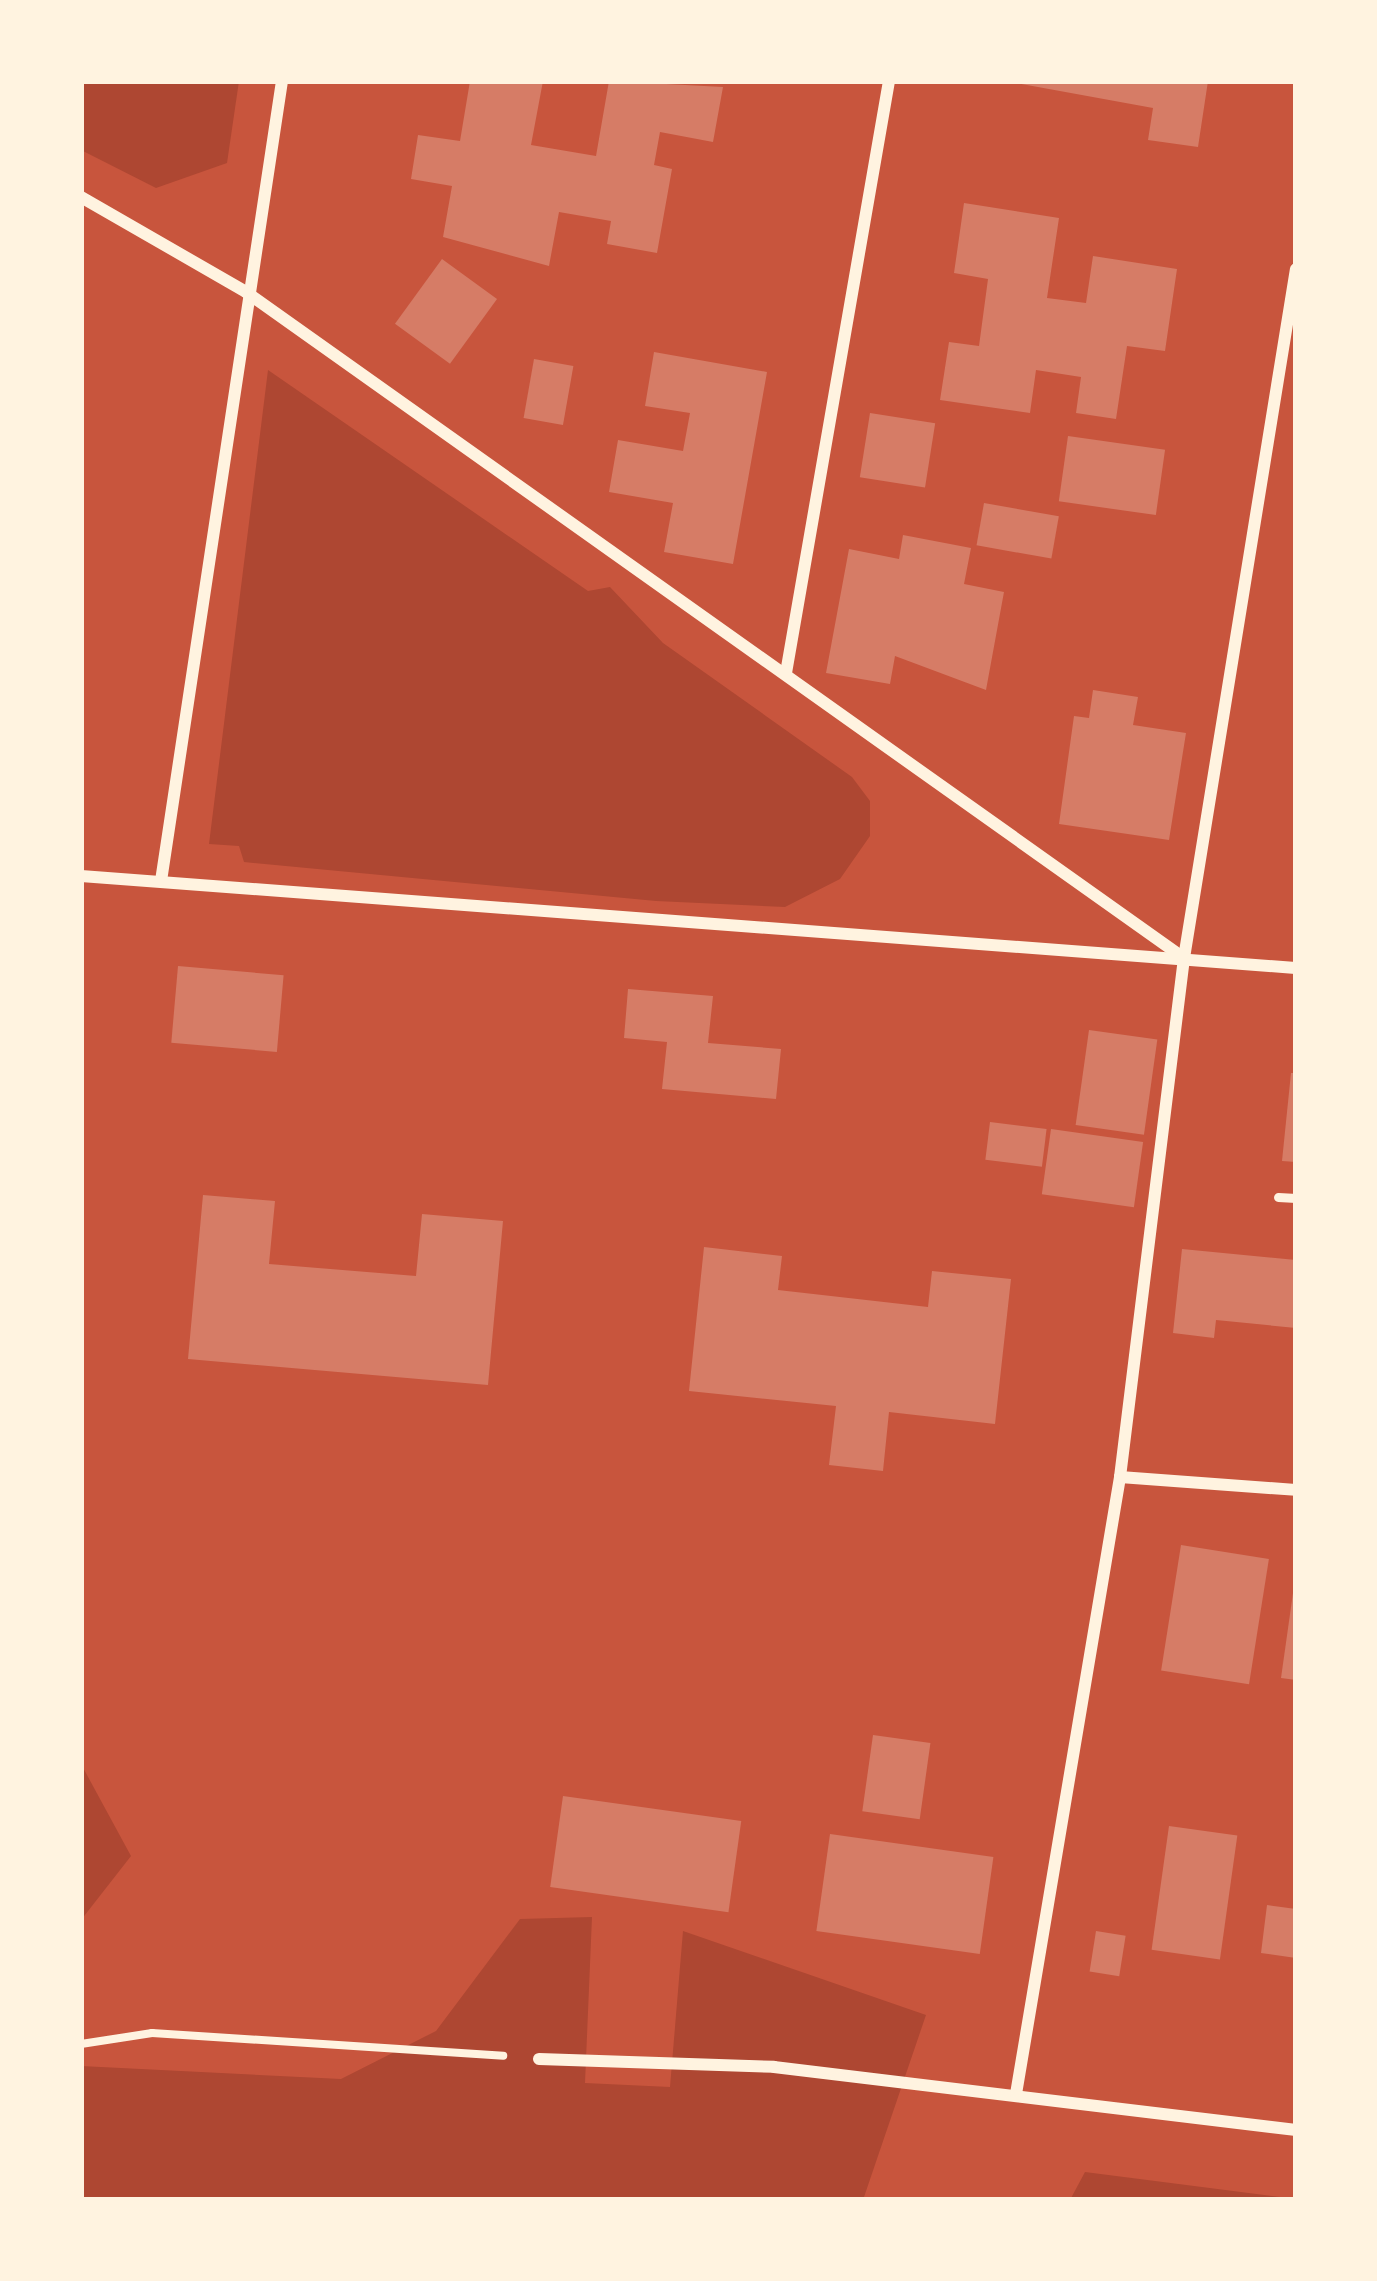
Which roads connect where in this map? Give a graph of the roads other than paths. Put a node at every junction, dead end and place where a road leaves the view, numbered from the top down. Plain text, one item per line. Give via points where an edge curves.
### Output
1 (282, 81) edge
2 (889, 81) edge
3 (81, 197) edge
4 (1296, 269) edge
5 (246, 292) junction
6 (786, 673) junction
7 (81, 876) edge
8 (161, 881) junction
9 (1184, 958) junction
10 (1296, 968) edge
11 (1278, 1197) dead end
12 (1296, 1198) edge
13 (1120, 1477) junction
14 (1296, 1490) edge
15 (539, 2059) road end
16 (1016, 2094) junction
17 (1296, 2130) edge

1 - 5 street
2 - 6 street
3 - 5 street
4 - 9 street
5 - 6 street
5 - 8 street
6 - 9 street
7 - 8 street
8 - 9 street
9 - 10 street
9 - 13 street
11 - 12 lane
13 - 14 street
13 - 16 street
15 - 16 street via 774,2067
16 - 17 street

